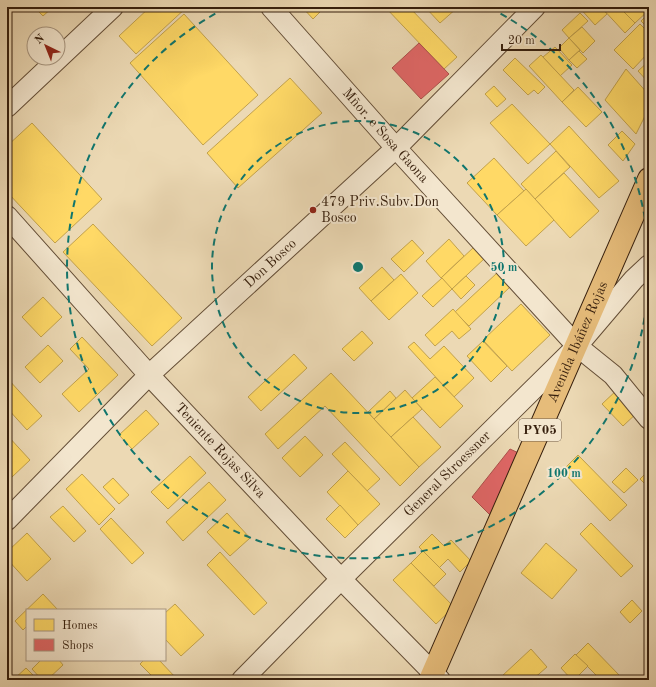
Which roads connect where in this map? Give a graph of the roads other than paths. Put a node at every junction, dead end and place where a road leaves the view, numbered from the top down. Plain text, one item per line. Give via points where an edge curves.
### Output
1 (113, 7) edge
2 (271, 7) edge
3 (535, 7) edge
4 (7, 107) edge
5 (396, 148) junction
6 (649, 179) edge
7 (7, 216) edge
8 (649, 265) edge
9 (577, 346) junction
10 (149, 375) junction
11 (649, 419) edge
12 (7, 520) edge
13 (340, 579) junction
14 (434, 678) edge
15 (242, 680) edge

1 - 4 street
2 - 5 street, Mñor. e Sosa Gaona
3 - 5 street, Don Bosco
5 - 9 street, Mñor. e Sosa Gaona
5 - 10 street, Don Bosco
6 - 9 highway, Avenida Ibáñez Rojas / PY05
7 - 10 street, Teniente Rojas Silva
8 - 9 street, General Stroessner
9 - 11 street, Mñor. e Sosa Gaona via 612,376
9 - 13 street, General Stroessner
9 - 14 highway, Avenida Ibáñez Rojas / PY05
10 - 12 street, Don Bosco
10 - 13 street, Teniente Rojas Silva
13 - 14 street, Teniente Rojas Silva
13 - 15 street, General Stroessner

